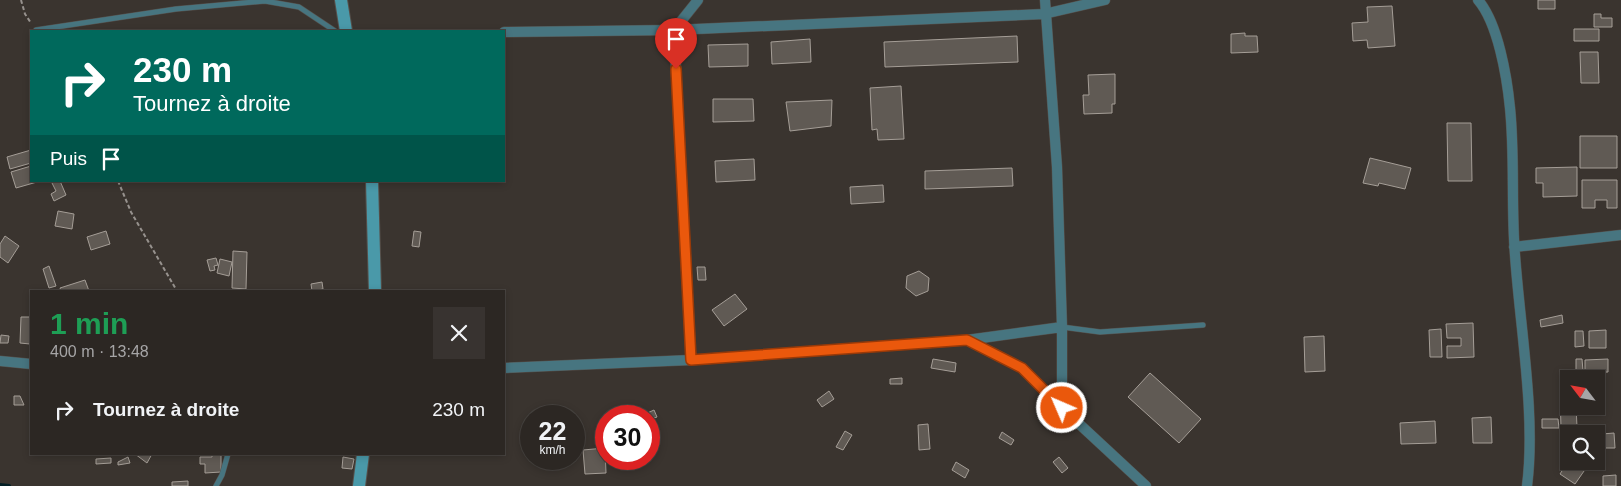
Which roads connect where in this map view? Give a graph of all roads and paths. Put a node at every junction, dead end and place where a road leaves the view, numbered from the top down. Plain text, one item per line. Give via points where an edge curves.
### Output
1 (21, 0) edge
2 (341, 0) edge
3 (698, 0) edge
4 (1044, 0) edge
5 (1105, 0) edge
6 (1478, 0) edge
7 (1044, 14) junction
8 (36, 30) joint
9 (334, 30) edge
10 (346, 30) edge
11 (674, 30) junction
12 (505, 32) edge
13 (118, 182) edge
14 (372, 182) edge
15 (1621, 235) edge
16 (1514, 247) junction
17 (176, 290) edge
18 (375, 290) edge
19 (1203, 325) dead end
20 (1062, 328) junction
21 (967, 340) junction
22 (691, 360) junction
23 (0, 361) edge
24 (30, 364) edge
25 (505, 368) edge
26 (1062, 408) junction
27 (228, 455) edge
28 (363, 455) edge
29 (216, 486) edge
30 (359, 486) edge
31 (1146, 486) edge
32 (1527, 486) edge

1 - 8 path via 25,14
2 - 10 main road
3 - 11 street
4 - 7 street
5 - 7 street
6 - 16 street via 1495,27 1510,107
7 - 11 street
7 - 20 street via 1057,167
8 - 9 lane via 176,9 265,1 299,7
11 - 12 street
11 - 22 street
13 - 17 path via 131,212
14 - 18 main road
15 - 16 street
16 - 32 street via 1526,389 1530,463
19 - 20 lane via 1100,332
20 - 21 street
20 - 26 street
21 - 22 street
21 - 26 street via 1022,368
22 - 25 street
23 - 24 street
26 - 31 street
27 - 29 lane
28 - 30 main road

